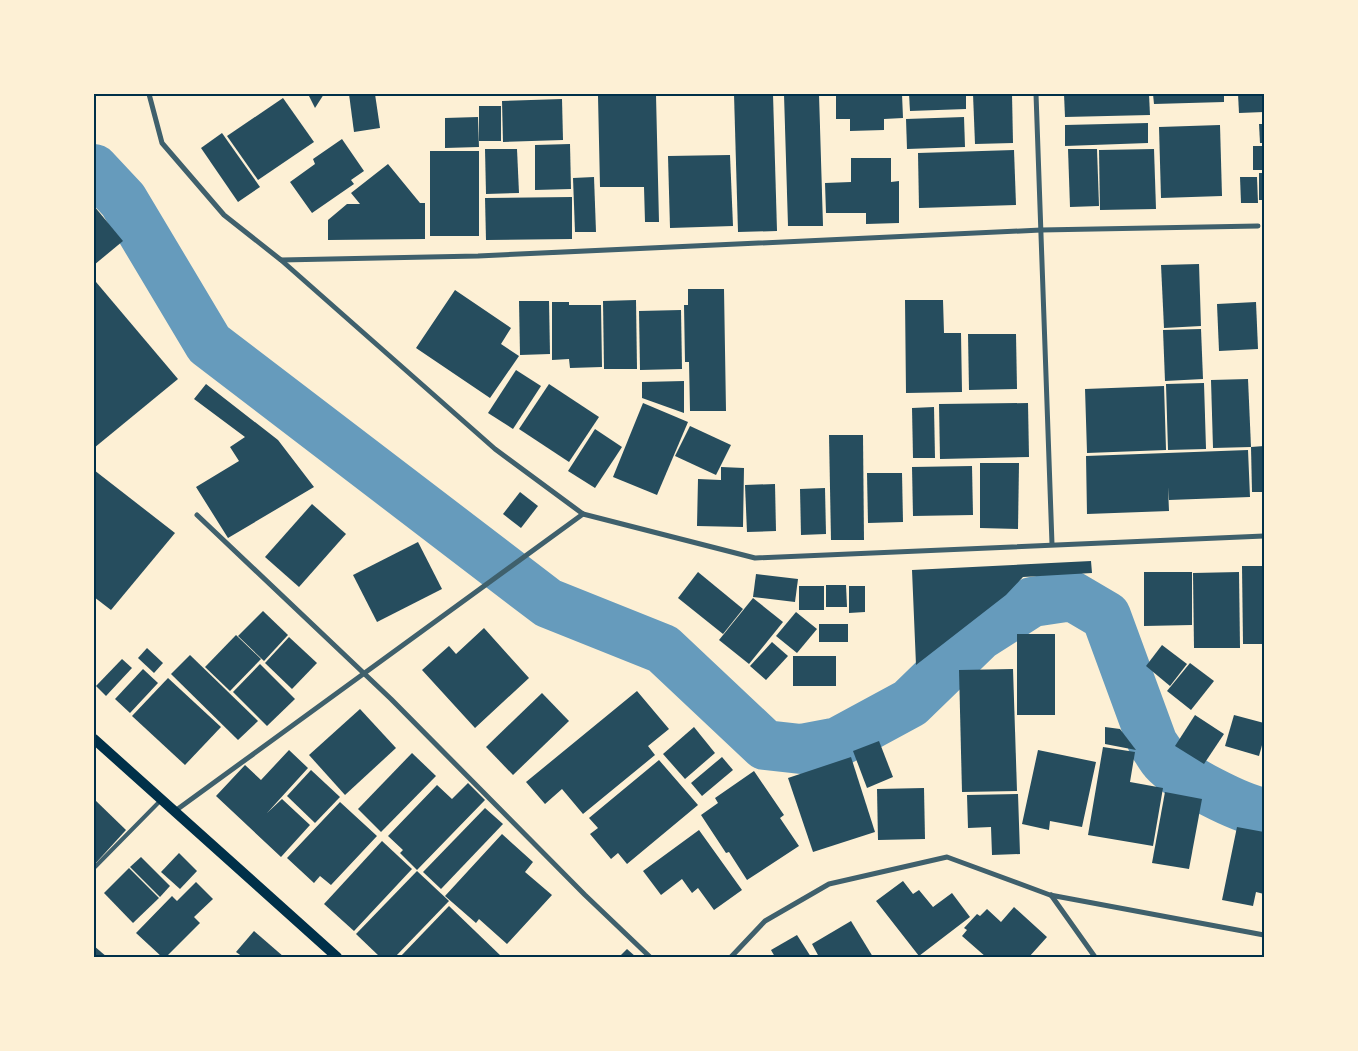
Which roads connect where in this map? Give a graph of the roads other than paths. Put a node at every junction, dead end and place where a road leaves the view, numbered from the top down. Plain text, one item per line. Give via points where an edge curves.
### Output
1 (149, 94) edge
2 (1036, 94) edge
3 (1258, 226) dead end
4 (1041, 230) junction
5 (281, 260) junction
6 (583, 514) junction
7 (197, 515) dead end
8 (1263, 536) edge
9 (1052, 544) junction
10 (362, 674) junction
11 (94, 739) edge
12 (162, 800) junction
13 (176, 811) junction
14 (94, 868) edge
15 (1050, 895) junction
16 (1264, 935) edge
17 (338, 957) edge
18 (650, 957) edge
19 (731, 957) edge
20 (1095, 957) edge

1 - 5 street via 162,142 224,215
2 - 4 street
3 - 4 street
4 - 5 street via 487,255
4 - 9 street
5 - 6 street via 495,449
6 - 9 street via 755,558
6 - 10 street
7 - 10 street
8 - 9 street
10 - 13 street
10 - 18 street
11 - 12 main road
12 - 13 main road
12 - 14 lane
13 - 17 main road
15 - 16 street
15 - 19 street via 947,857 829,884 765,921
15 - 20 street

